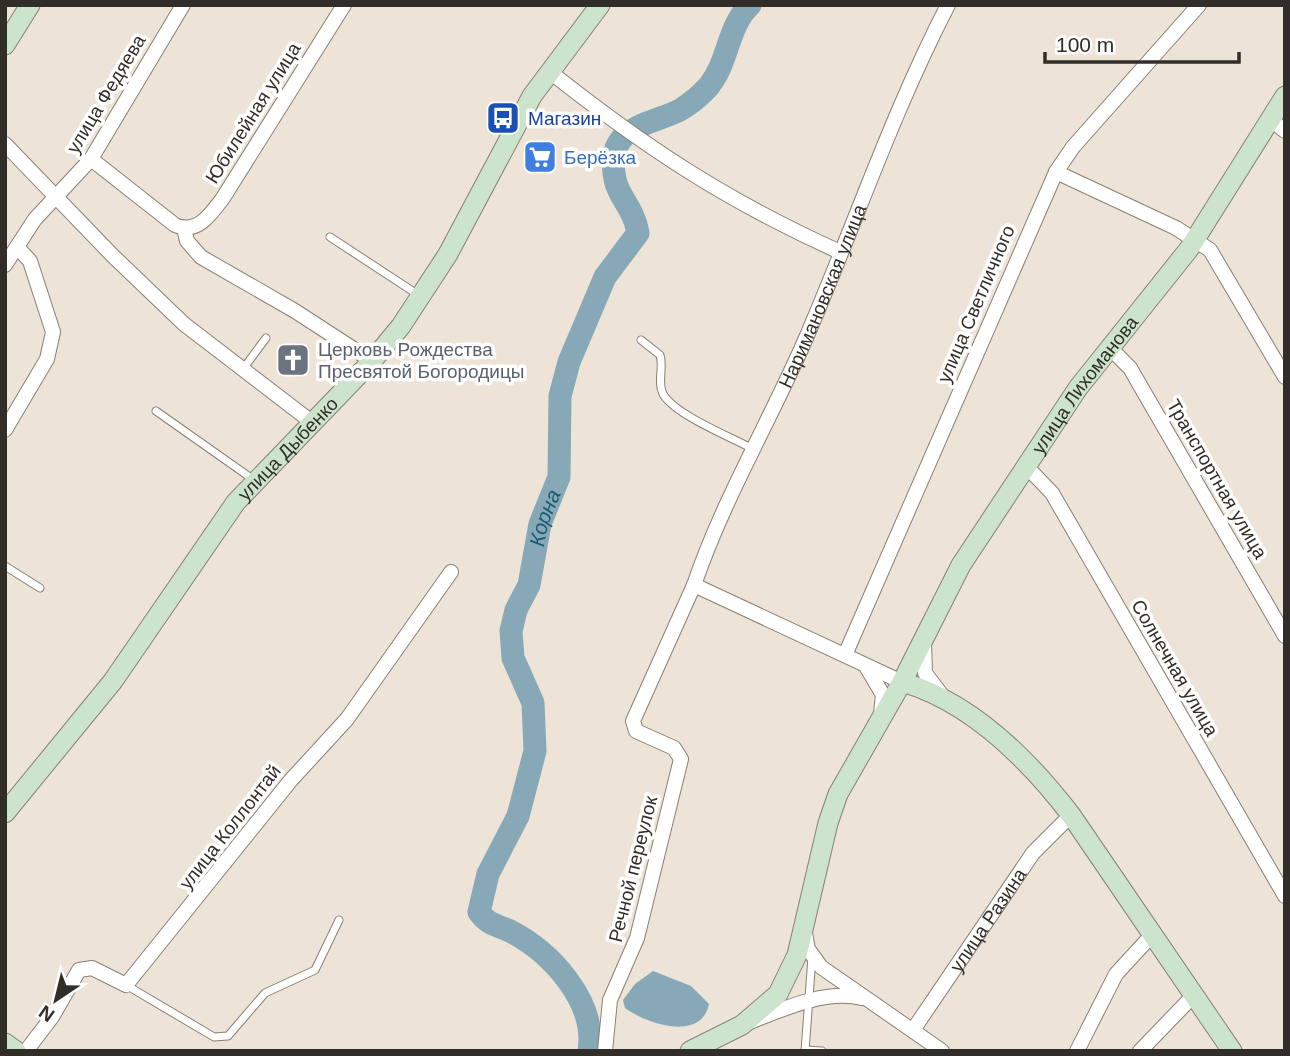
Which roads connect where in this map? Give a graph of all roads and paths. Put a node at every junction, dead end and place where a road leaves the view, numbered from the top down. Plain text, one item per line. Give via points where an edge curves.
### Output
1 (30, 5) edge
2 (183, 5) edge
3 (344, 5) edge
4 (600, 5) edge
5 (948, 5) edge
6 (1199, 5) edge
7 (5, 45) edge
8 (549, 71) junction
9 (1285, 96) edge
10 (1277, 125) edge
11 (5, 144) edge
12 (91, 159) junction
13 (1056, 172) junction
14 (57, 194) junction
15 (184, 228) junction
16 (330, 237) dead end
17 (1195, 239) junction
18 (17, 247) junction
19 (840, 252) junction
20 (5, 265) edge
21 (422, 297) junction
22 (265, 338) dead end
23 (641, 340) dead end
24 (1109, 347) junction
25 (372, 361) junction
26 (243, 369) junction
27 (1285, 377) edge
28 (156, 411) dead end
29 (313, 423) junction
30 (5, 430) edge
31 (754, 449) junction
32 (1025, 465) junction
33 (255, 481) junction
34 (5, 566) edge
35 (451, 572) dead end
36 (694, 585) junction
37 (40, 588) dead end
38 (926, 633) junction
39 (1285, 636) edge
40 (845, 655) junction
41 (860, 663) junction
42 (902, 682) junction
43 (950, 702) junction
44 (633, 721) joint
45 (879, 722) junction
46 (5, 813) edge
47 (1071, 815) junction
48 (1285, 896) edge
49 (339, 920) dead end
50 (804, 928) junction
51 (1152, 935) junction
52 (812, 957) junction
53 (127, 985) junction
54 (1194, 995) junction
55 (866, 999) junction
56 (808, 1002) junction
57 (742, 1026) junction
58 (913, 1030) junction
59 (5, 1043) edge
60 (806, 1050) edge
61 (16, 1051) edge
62 (26, 1051) edge
63 (604, 1051) edge
64 (690, 1051) edge
65 (821, 1051) edge
66 (942, 1051) edge
67 (1077, 1051) edge
68 (1140, 1051) edge
69 (1232, 1051) edge

1 - 7 street
2 - 12 street, улица Федяева
3 - 15 street, Юбилейная улица via 218,204 198,225
4 - 8 street, улица Дыбенко
5 - 19 street, Наримановская улица via 903,96
6 - 13 street, улица Светличного
8 - 19 street via 639,141 750,209
8 - 21 street, улица Дыбенко
9 - 10 street, улица Лихоманова
10 - 17 street, улица Лихоманова
11 - 14 street
12 - 14 street, улица Федяева
12 - 15 street via 170,222
13 - 17 street
13 - 40 street, улица Светличного
14 - 18 street, улица Федяева
14 - 26 street via 141,284
15 - 25 street via 187,241 201,257
16 - 21 lane
17 - 24 street, улица Лихоманова
17 - 27 street via 1215,256
18 - 20 street, улица Федяева
18 - 30 street via 30,261 53,332 47,359
19 - 31 street, Наримановская улица
21 - 25 street, улица Дыбенко
22 - 26 lane
23 - 31 lane via 660,355 661,389 666,398 683,412
24 - 32 street, улица Лихоманова
24 - 39 street, Транспортная улица via 1130,368
25 - 29 street, улица Дыбенко
26 - 29 street
28 - 33 lane
29 - 33 street, улица Дыбенко
31 - 36 street, Наримановская улица
32 - 38 street, улица Лихоманова via 967,556
32 - 48 street, Солнечная улица via 1052,493
33 - 46 street, улица Дыбенко via 219,522 113,681
34 - 37 lane
35 - 53 street, улица Коллонтай via 347,719 291,780
36 - 40 street
36 - 44 street, Наримановская улица
38 - 42 street, улица Лихоманова
38 - 43 street via 925,673
40 - 41 street
41 - 42 street
41 - 45 street via 874,676 883,695
42 - 43 street
42 - 45 street
43 - 47 street via 1019,757
44 - 63 street, Речной переулок via 636,731 674,748 681,759 637,937 610,1000
45 - 50 street via 832,807
47 - 51 street
47 - 58 street, улица Разина via 1033,853
49 - 53 lane via 315,970 265,993 228,1036 214,1037
50 - 52 street
50 - 57 street via 778,994
51 - 54 street
51 - 67 street via 1116,974
52 - 55 street
52 - 56 lane
53 - 62 street via 92,968 79,970
54 - 68 street
54 - 69 street
55 - 56 street via 846,996
55 - 58 street
56 - 57 street
56 - 60 lane
57 - 64 street
58 - 66 street
59 - 61 street
60 - 65 lane

